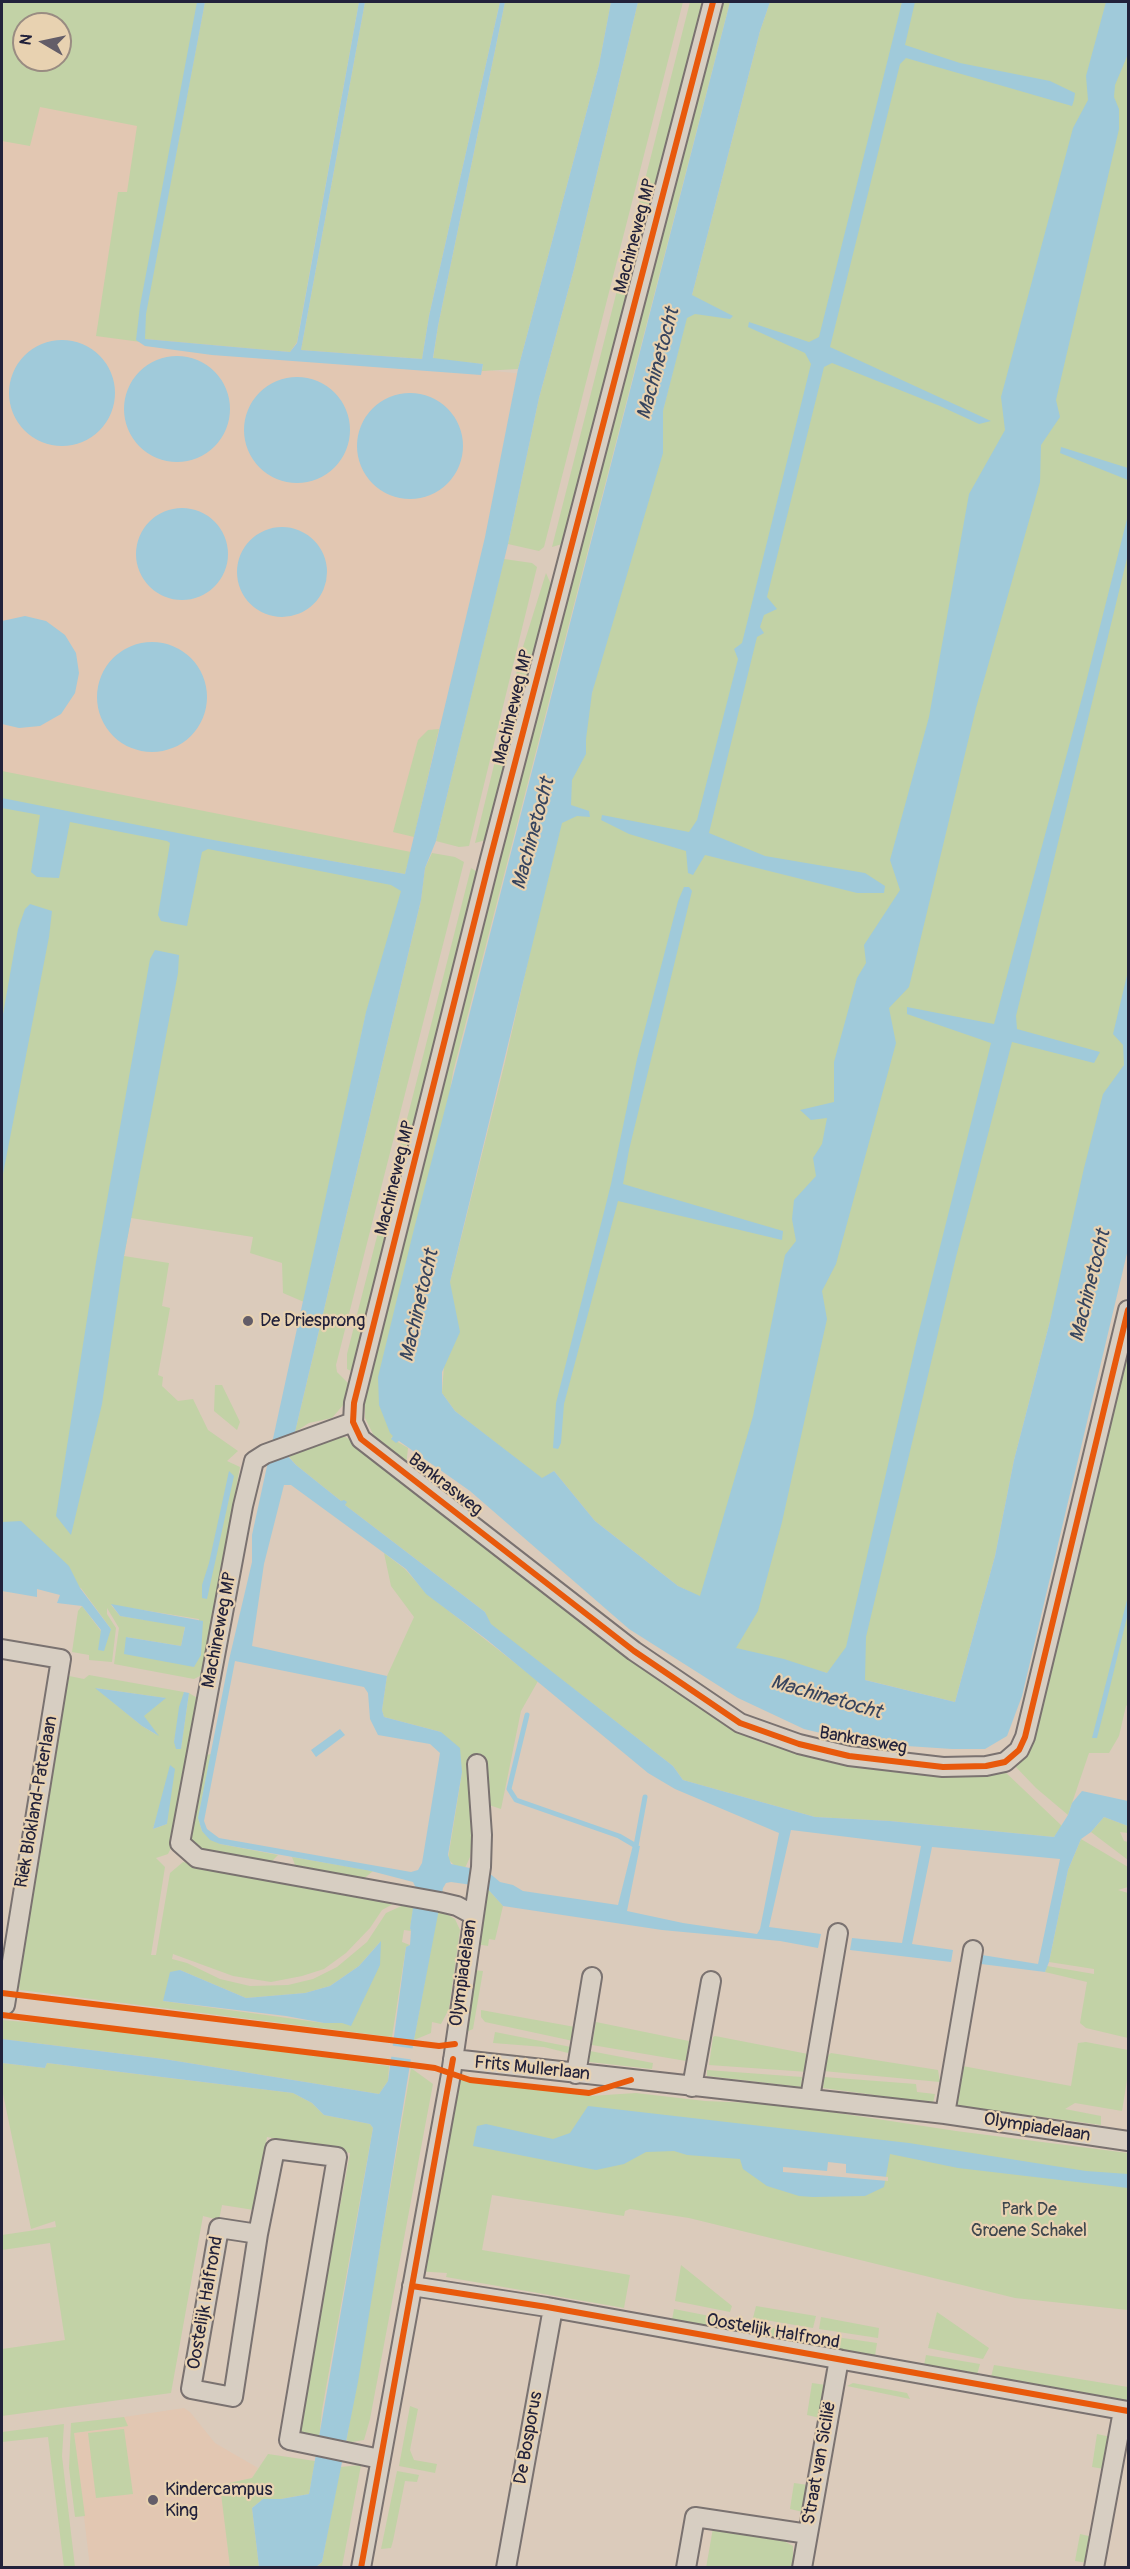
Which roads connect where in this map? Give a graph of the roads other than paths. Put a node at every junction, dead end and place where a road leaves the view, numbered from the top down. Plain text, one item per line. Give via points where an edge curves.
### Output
1 (714, 2) edge
2 (1128, 1310) edge
3 (353, 1422) junction
4 (2, 1649) edge
5 (477, 1764) dead end
6 (472, 1914) junction
7 (838, 1933) dead end
8 (973, 1950) dead end
9 (592, 1977) dead end
10 (711, 1982) dead end
11 (3, 2005) edge
12 (453, 2060) junction
13 (576, 2074) junction
14 (692, 2087) junction
15 (810, 2098) junction
16 (945, 2114) junction
17 (1128, 2141) edge
18 (258, 2234) junction
19 (412, 2286) junction
20 (553, 2308) junction
21 (839, 2359) junction
22 (1126, 2411) edge
23 (380, 2459) junction
24 (808, 2534) junction
25 (361, 2568) edge
26 (506, 2568) edge
27 (686, 2568) edge
28 (802, 2568) edge
29 (1094, 2568) edge

1 - 3 street, Machineweg MP via 493,848 354,1403
2 - 3 street, Bankrasweg via 1025,1737 1019,1750 1005,1762 986,1766 943,1767 849,1756 740,1723 634,1651 362,1439
3 - 6 street, Machineweg MP via 254,1461 180,1843 197,1858 440,1902
4 - 11 street, Riek Blokland-Paterlaan via 61,1659
5 - 6 street, Olympiadelaan via 481,1867
6 - 12 street, Olympiadelaan
7 - 15 street
8 - 16 street
9 - 13 street
10 - 14 street
12 - 13 street, Olympiadelaan
12 - 19 street
13 - 14 street, Olympiadelaan
14 - 15 street, Olympiadelaan
15 - 16 street, Olympiadelaan
16 - 17 street, Olympiadelaan
18 - 18 street, Oostelijk Halfrond via 233,2397 191,2390 219,2228
18 - 23 street, Oostelijk Halfrond via 275,2149 337,2157 289,2440
19 - 20 street, Oostelijk Halfrond
19 - 23 street
20 - 21 street, Oostelijk Halfrond
20 - 26 street, De Bosporus
21 - 22 street, Oostelijk Halfrond
21 - 24 street, Straat van Sicilië
22 - 29 street
23 - 25 street
24 - 27 street via 695,2517
24 - 28 street, Straat van Sicilië

